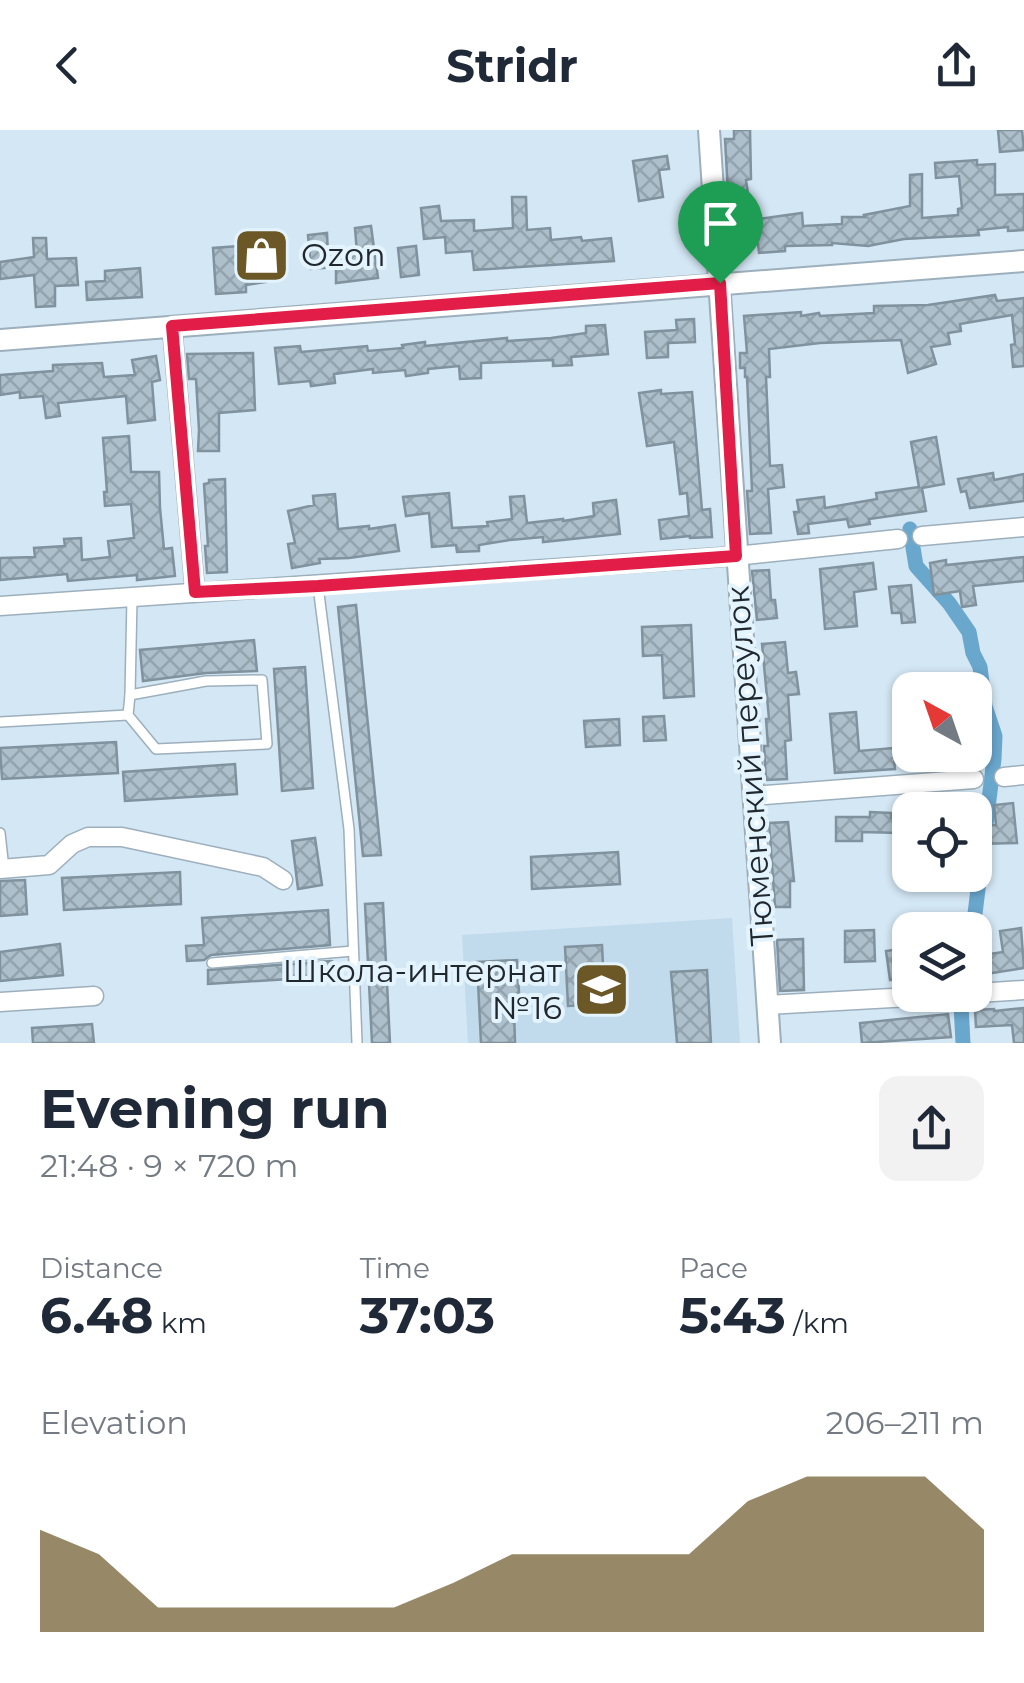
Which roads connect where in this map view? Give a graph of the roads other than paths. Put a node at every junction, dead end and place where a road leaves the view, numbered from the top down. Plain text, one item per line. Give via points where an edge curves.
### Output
1 (709, 130) edge
2 (1024, 261) edge
3 (720, 283) junction
4 (172, 326) junction
5 (0, 340) edge
6 (1024, 527) edge
7 (922, 536) dead end
8 (898, 539) dead end
9 (736, 556) junction
10 (318, 586) junction
11 (195, 592) junction
12 (132, 597) junction
13 (0, 606) edge
14 (130, 695) junction
15 (128, 716) junction
16 (0, 722) edge
17 (1024, 776) edge
18 (1004, 777) dead end
19 (974, 779) dead end
20 (753, 796) junction
21 (0, 832) edge
22 (2, 869) edge
23 (283, 880) dead end
24 (354, 951) junction
25 (212, 963) dead end
26 (1024, 990) edge
27 (992, 992) edge
28 (94, 996) dead end
29 (892, 998) edge
30 (0, 1002) edge
31 (767, 1005) junction
32 (357, 1043) edge
33 (770, 1043) edge

1 - 3 street, Тюменский переулок
2 - 3 street
3 - 4 street
3 - 9 street, Тюменский переулок
4 - 5 street
4 - 11 street
6 - 7 street
8 - 9 street
9 - 10 street
9 - 20 street, Тюменский переулок
10 - 11 street
10 - 24 lane via 348,829
11 - 12 street
12 - 13 street
12 - 14 lane
14 - 15 lane
14 - 15 lane via 206,681 262,680 267,744 156,749
15 - 16 lane
17 - 18 street
19 - 20 street
20 - 31 street, Тюменский переулок
21 - 22 lane
22 - 23 street via 49,865 88,837 122,836 263,868
24 - 25 lane
24 - 32 lane
26 - 27 street
28 - 30 street
29 - 31 street
31 - 33 street, Тюменский переулок

